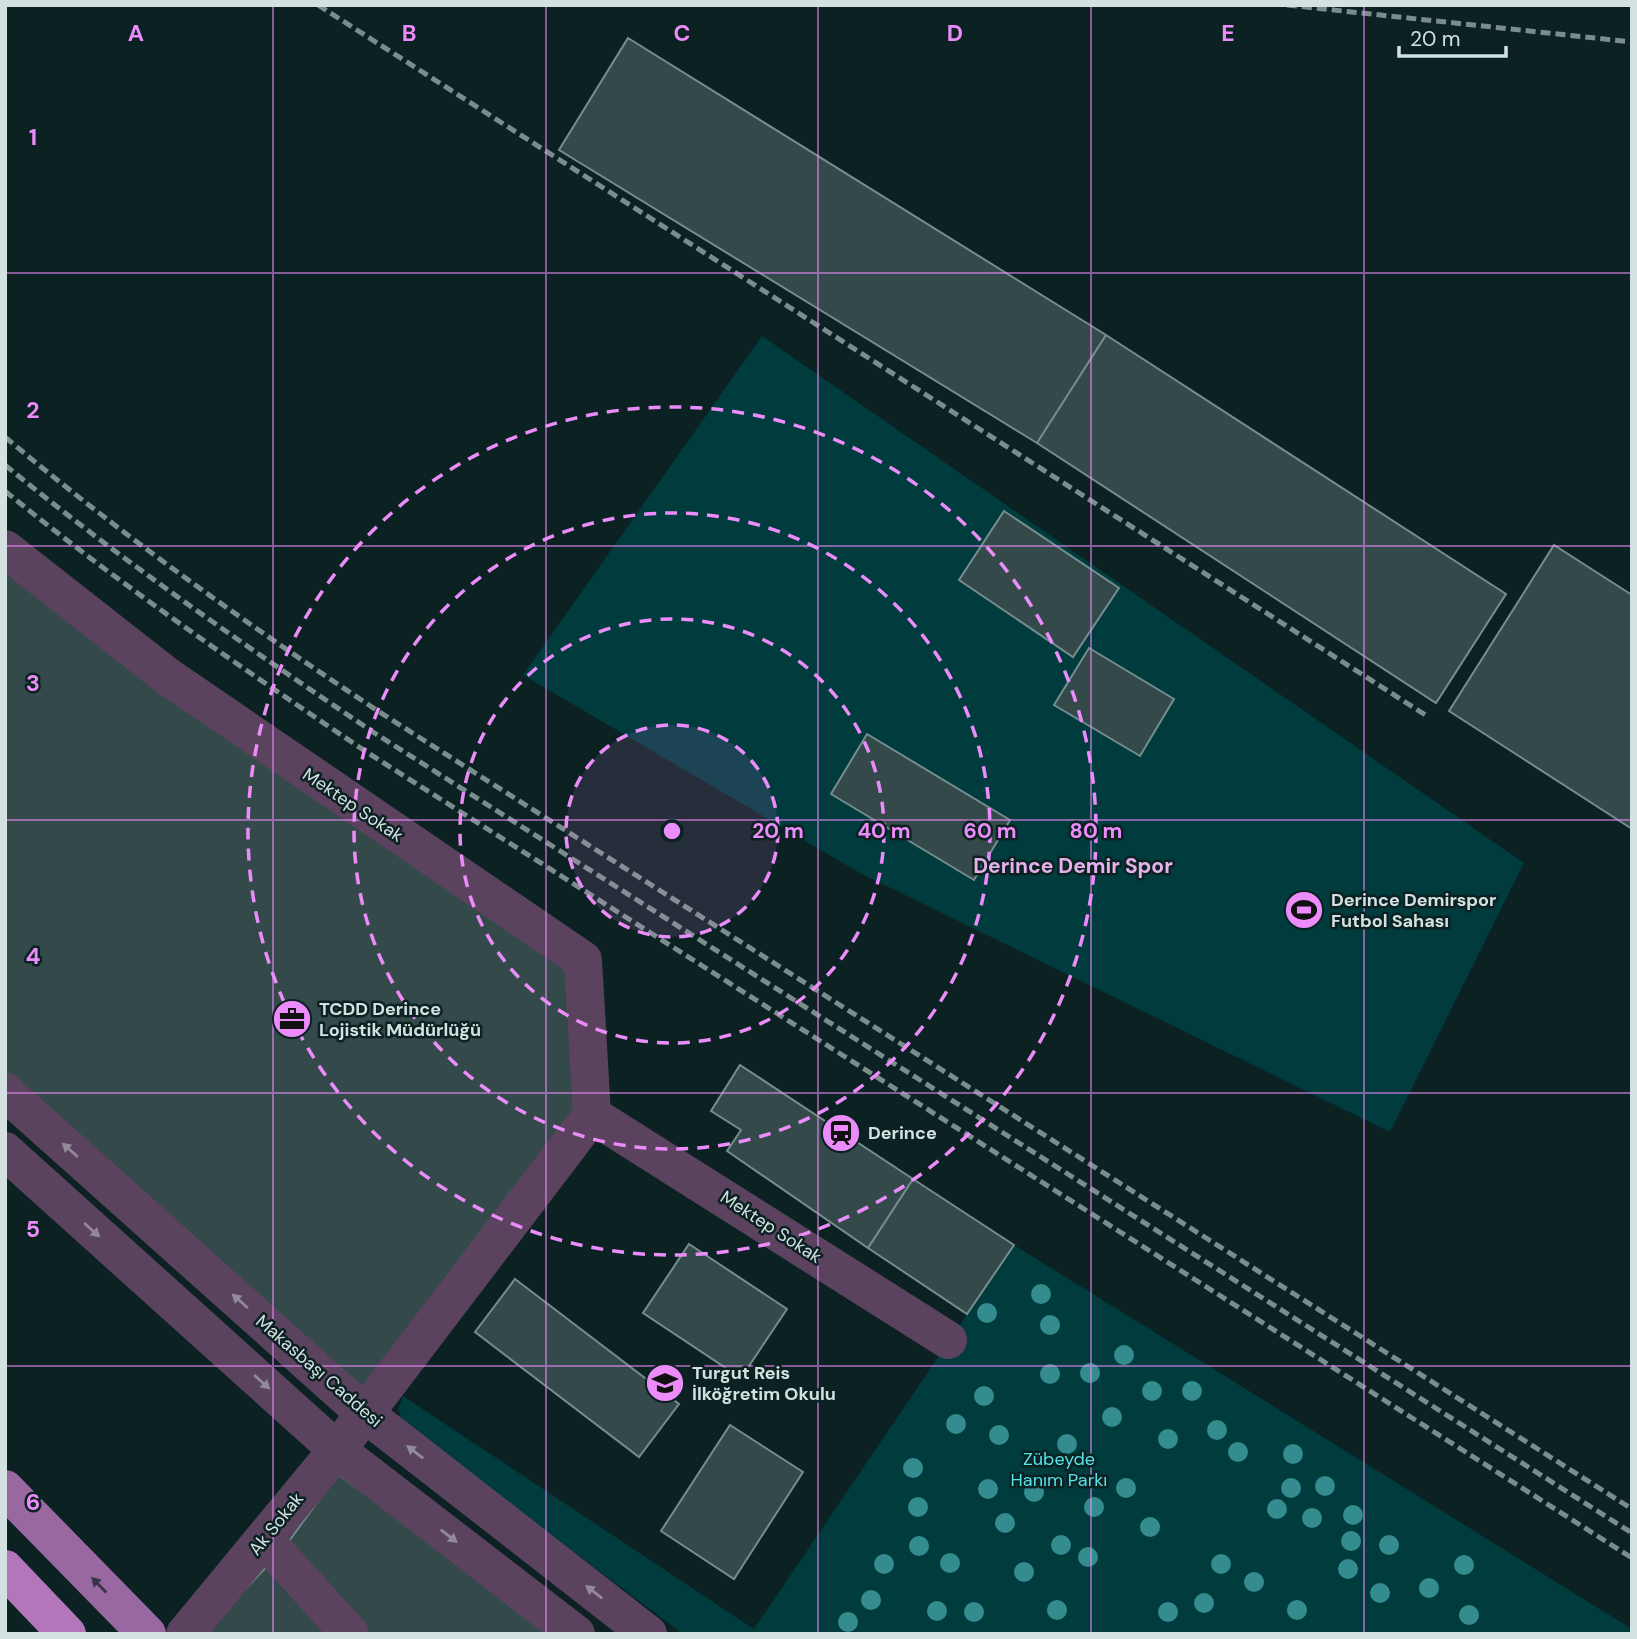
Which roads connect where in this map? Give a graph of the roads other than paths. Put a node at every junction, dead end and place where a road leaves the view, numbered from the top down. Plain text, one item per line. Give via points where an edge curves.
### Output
1 (5, 549) edge
2 (5, 1091) edge
3 (592, 1115) junction
4 (5, 1151) edge
5 (948, 1340) dead end
6 (363, 1412) junction
7 (337, 1450) junction
8 (5, 1489) edge
9 (264, 1539) junction
10 (5, 1569) edge
11 (67, 1634) edge
12 (146, 1634) edge
13 (185, 1634) edge
14 (350, 1634) edge
15 (576, 1634) edge
16 (648, 1634) edge

1 - 3 street, Mektep Sokak via 167,676 583,960
6 -> 2 street, Makasbaşı Caddesi
3 - 5 street, Mektep Sokak
3 - 6 street
4 -> 7 street
6 - 7 street, Ak Sokak
16 -> 6 street, Makasbaşı Caddesi
7 - 9 street, Ak Sokak
7 -> 15 street
12 -> 8 main road
9 - 13 street, Ak Sokak
9 - 14 street
10 - 11 highway

